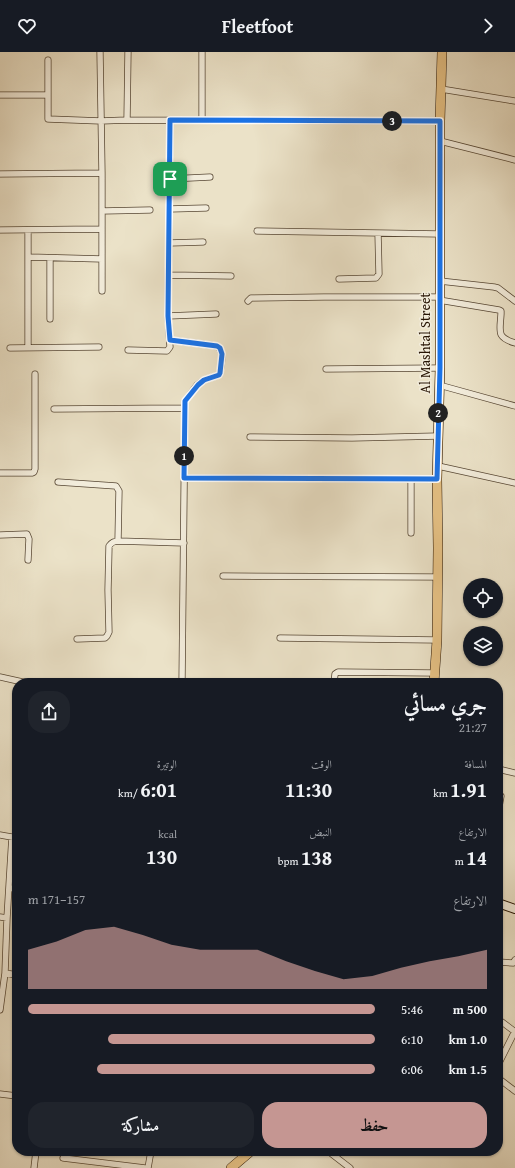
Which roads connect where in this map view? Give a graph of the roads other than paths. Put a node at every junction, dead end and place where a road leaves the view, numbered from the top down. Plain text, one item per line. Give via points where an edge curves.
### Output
1 (100, 52) edge
2 (128, 52) edge
3 (202, 52) edge
4 (442, 52) edge
5 (48, 60) dead end
6 (441, 89) junction
7 (0, 95) edge
8 (48, 95) junction
9 (515, 101) edge
10 (127, 120) junction
11 (170, 120) junction
12 (202, 120) junction
13 (101, 121) junction
14 (440, 121) junction
15 (440, 141) junction
16 (515, 160) edge
17 (102, 173) junction
18 (0, 174) edge
19 (210, 177) dead end
20 (170, 179) junction
21 (169, 208) junction
22 (206, 208) dead end
23 (150, 210) dead end
24 (102, 211) junction
25 (102, 229) junction
26 (0, 230) edge
27 (28, 230) junction
28 (257, 231) dead end
29 (378, 233) junction
30 (440, 234) junction
31 (203, 242) dead end
32 (169, 243) junction
33 (28, 257) junction
34 (50, 258) junction
35 (102, 259) junction
36 (168, 275) junction
37 (232, 276) dead end
38 (339, 279) dead end
39 (440, 281) junction
40 (102, 291) dead end
41 (439, 298) junction
42 (248, 301) dead end
43 (515, 301) edge
44 (216, 314) dead end
45 (168, 316) junction
46 (50, 319) dead end
47 (170, 340) junction
48 (515, 343) edge
49 (99, 347) dead end
50 (10, 348) dead end
51 (28, 348) junction
52 (128, 350) dead end
53 (440, 368) junction
54 (326, 369) dead end
55 (35, 374) dead end
56 (439, 385) junction
57 (515, 406) edge
58 (184, 408) junction
59 (54, 409) dead end
60 (438, 436) junction
61 (250, 437) dead end
62 (438, 466) junction
63 (0, 473) edge
64 (184, 478) junction
65 (411, 479) junction
66 (437, 479) junction
67 (58, 482) dead end
68 (515, 483) edge
69 (411, 533) dead end
70 (0, 535) edge
71 (118, 541) junction
72 (184, 544) junction
73 (28, 560) dead end
74 (223, 576) dead end
75 (437, 577) junction
76 (280, 638) dead end
77 (77, 639) dead end
78 (437, 640) junction
79 (435, 673) junction
80 (0, 677) edge
81 (182, 678) edge
82 (334, 678) edge
83 (434, 678) edge
84 (12, 680) edge
85 (503, 770) edge
86 (515, 773) edge
87 (0, 835) edge
88 (12, 837) edge
89 (12, 868) edge
90 (10, 888) joint
91 (503, 905) edge
92 (503, 909) edge
93 (515, 910) edge
94 (0, 917) edge
95 (7, 918) junction
96 (515, 960) edge
97 (503, 962) edge
98 (3, 964) edge
99 (5, 973) junction
100 (12, 974) edge
101 (0, 1010) edge
102 (503, 1023) edge
103 (503, 1055) edge
104 (503, 1082) edge
105 (515, 1091) edge
106 (0, 1094) edge
107 (12, 1095) edge
108 (35, 1156) edge
109 (150, 1156) edge
110 (245, 1156) edge
111 (334, 1156) edge
112 (63, 1158) dead end
113 (34, 1168) edge
114 (145, 1168) edge
115 (148, 1168) edge
116 (231, 1168) edge
117 (350, 1168) edge

1 - 13 street
2 - 10 street
3 - 12 street
4 - 6 main road, Al Mashtal Street
5 - 8 street
6 - 9 street
6 - 14 main road, Al Mashtal Street
7 - 8 street
8 - 13 street via 48,119
10 - 11 street
10 - 13 street
11 - 12 street
11 - 20 street
12 - 14 street
13 - 17 street
14 - 15 main road, Al Mashtal Street
15 - 16 street
15 - 30 main road, Al Mashtal Street
17 - 18 street
17 - 24 street
19 - 20 street
20 - 21 street
21 - 22 street
21 - 32 street
23 - 24 street
24 - 25 street
25 - 27 street
25 - 35 street
26 - 27 street
27 - 33 street
28 - 29 street
29 - 30 street
29 - 38 street via 379,274 376,278
30 - 39 main road, Al Mashtal Street
31 - 32 street
32 - 36 street
33 - 34 street
33 - 51 street
34 - 35 street
34 - 46 street
35 - 40 street
36 - 37 street
36 - 45 street
39 - 41 main road, Al Mashtal Street
39 - 43 street via 498,288
41 - 42 street via 324,296 251,298
41 - 48 street via 501,311 501,336
41 - 53 main road, Al Mashtal Street
44 - 45 street
45 - 47 street
47 - 52 street via 170,347 167,350
47 - 58 street via 217,346 222,350 219,375 198,385 185,401
49 - 51 street
50 - 51 street
53 - 54 street
53 - 56 main road, Al Mashtal Street
55 - 63 street via 36,469 32,473
56 - 57 street
56 - 60 main road, Al Mashtal Street
58 - 59 street
58 - 64 street
60 - 61 street
60 - 62 main road, Al Mashtal Street
62 - 66 main road, Al Mashtal Street
62 - 68 street
64 - 65 street
64 - 72 street
65 - 66 street
65 - 69 street
66 - 75 main road, Al Mashtal Street
67 - 71 street via 116,486
70 - 73 street via 27,534
71 - 72 street
71 - 77 street via 109,546 108,636
72 - 81 street
74 - 75 street
75 - 78 main road, Al Mashtal Street
76 - 78 street
78 - 79 main road, Al Mashtal Street
79 - 82 street via 338,672
79 - 83 main road, Al Mashtal Street
80 - 84 street
85 - 86 street
87 - 88 street
89 - 90 street
90 - 95 street
91 - 93 main road
92 - 93 main road
94 - 95 street
95 - 98 street
96 - 97 street via 513,963
98 - 99 street
99 - 100 street
99 - 101 street
102 - 103 street via 514,1031
104 - 105 street
106 - 107 street
108 - 113 street
109 - 115 street
110 - 116 main road
111 - 117 street
112 - 114 street

